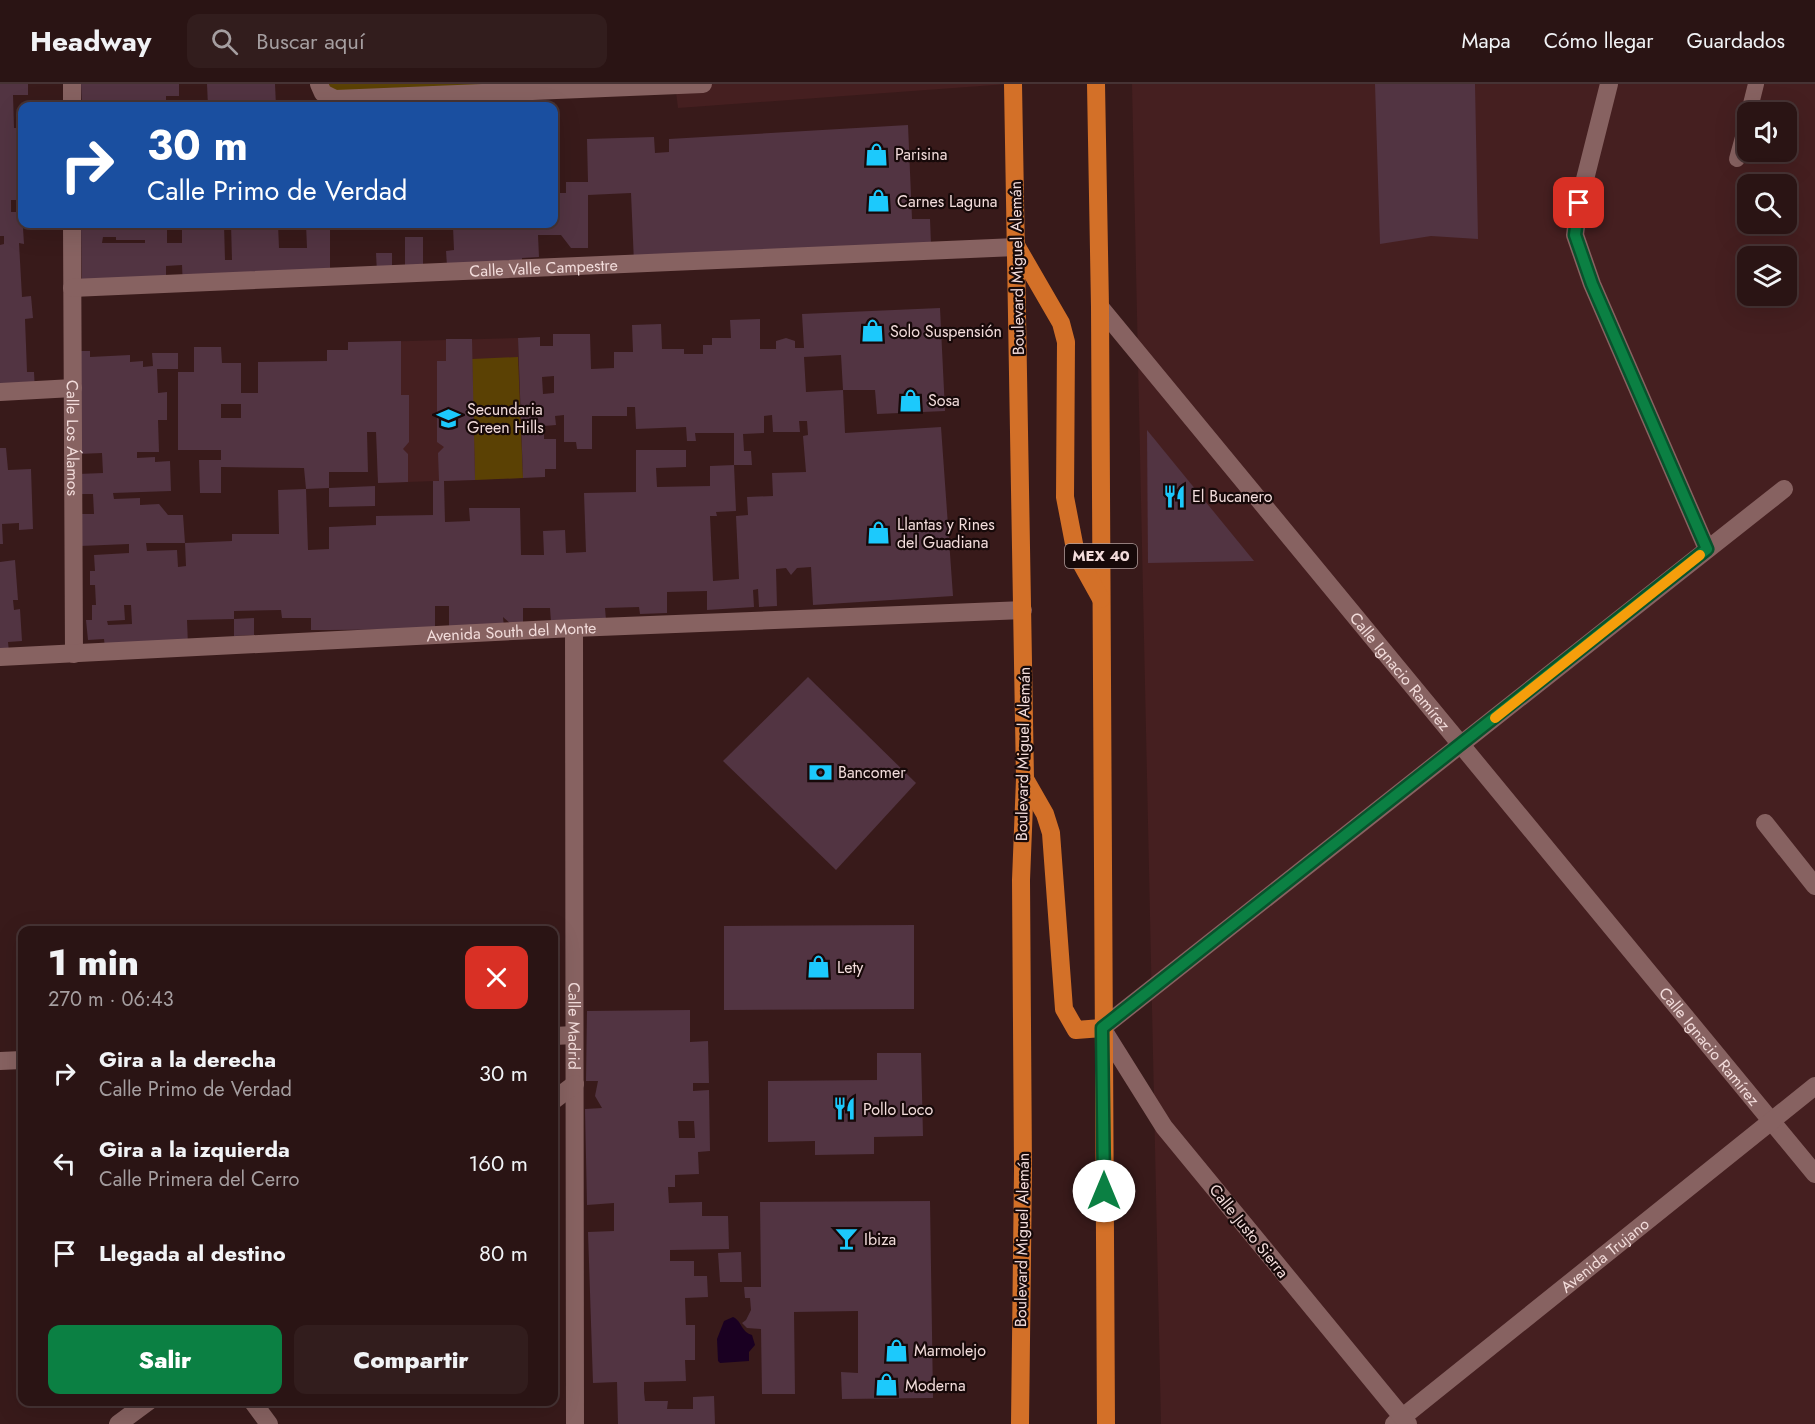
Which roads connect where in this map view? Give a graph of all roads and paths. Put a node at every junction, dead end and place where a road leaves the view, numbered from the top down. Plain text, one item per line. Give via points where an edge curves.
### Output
1 (72, 84) edge
2 (703, 84) edge
3 (1013, 84) edge
4 (1096, 84) edge
5 (1609, 84) edge
6 (1756, 84) edge
7 (547, 87) edge
8 (321, 88) edge
9 (72, 102) edge
10 (1752, 102) edge
11 (72, 228) edge
12 (1016, 247) junction
13 (72, 288) junction
14 (1100, 308) junction
15 (73, 388) junction
16 (0, 392) edge
17 (1784, 489) dead end
18 (1707, 549) junction
19 (1102, 600) junction
20 (1023, 610) junction
21 (574, 628) junction
22 (74, 654) junction
23 (0, 657) edge
24 (1461, 745) junction
25 (1025, 779) junction
26 (1766, 823) dead end
27 (1815, 886) edge
28 (1102, 1028) junction
29 (574, 1035) junction
30 (558, 1036) edge
31 (18, 1060) edge
32 (0, 1061) edge
33 (575, 1084) junction
34 (1815, 1086) edge
35 (558, 1097) edge
36 (1771, 1121) junction
37 (1815, 1174) edge
38 (142, 1406) edge
39 (256, 1406) edge
40 (1402, 1422) edge
41 (118, 1424) edge
42 (269, 1424) edge
43 (575, 1424) edge
44 (1020, 1424) edge
45 (1106, 1424) edge

1 - 9 street
2 - 7 street
3 - 12 highway, Boulevard Miguel Alemán
4 - 14 highway, MEX 40
5 - 18 street via 1579,203 1575,235 1592,284
6 - 10 lane
7 - 8 street via 335,99
11 - 13 street, Calle Los Álamos
12 - 13 street, Calle Valle Campestre
12 - 19 highway via 1061,324 1066,342 1065,497 1076,554
12 - 20 highway, Boulevard Miguel Alemán
13 - 15 street, Calle Los Álamos
14 - 19 highway, MEX 40
14 - 24 street, Calle Ignacio Ramírez
15 - 16 street
15 - 22 street, Calle Los Álamos
17 - 18 street
18 - 24 street
19 - 28 highway, MEX 40
20 - 21 street, Avenida South del Monte
20 - 25 highway, Boulevard Miguel Alemán
21 - 22 street, Avenida South del Monte
21 - 29 street, Calle Madrid
22 - 23 street, Avenida South del Monte
24 - 28 street
24 - 36 street, Calle Ignacio Ramírez
25 - 28 highway via 1051,833 1064,1009 1076,1030
25 - 44 highway, Boulevard Miguel Alemán via 1021,880
26 - 27 street
28 - 40 street, Calle Justo Sierra via 1164,1127
28 - 45 highway, MEX 40
29 - 30 street
29 - 33 street, Calle Madrid
31 - 32 street
33 - 35 street
33 - 43 street, Calle Madrid
34 - 36 street, Avenida Trujano
36 - 37 street, Calle Ignacio Ramírez
36 - 40 street, Avenida Trujano
38 - 41 street
39 - 42 street

